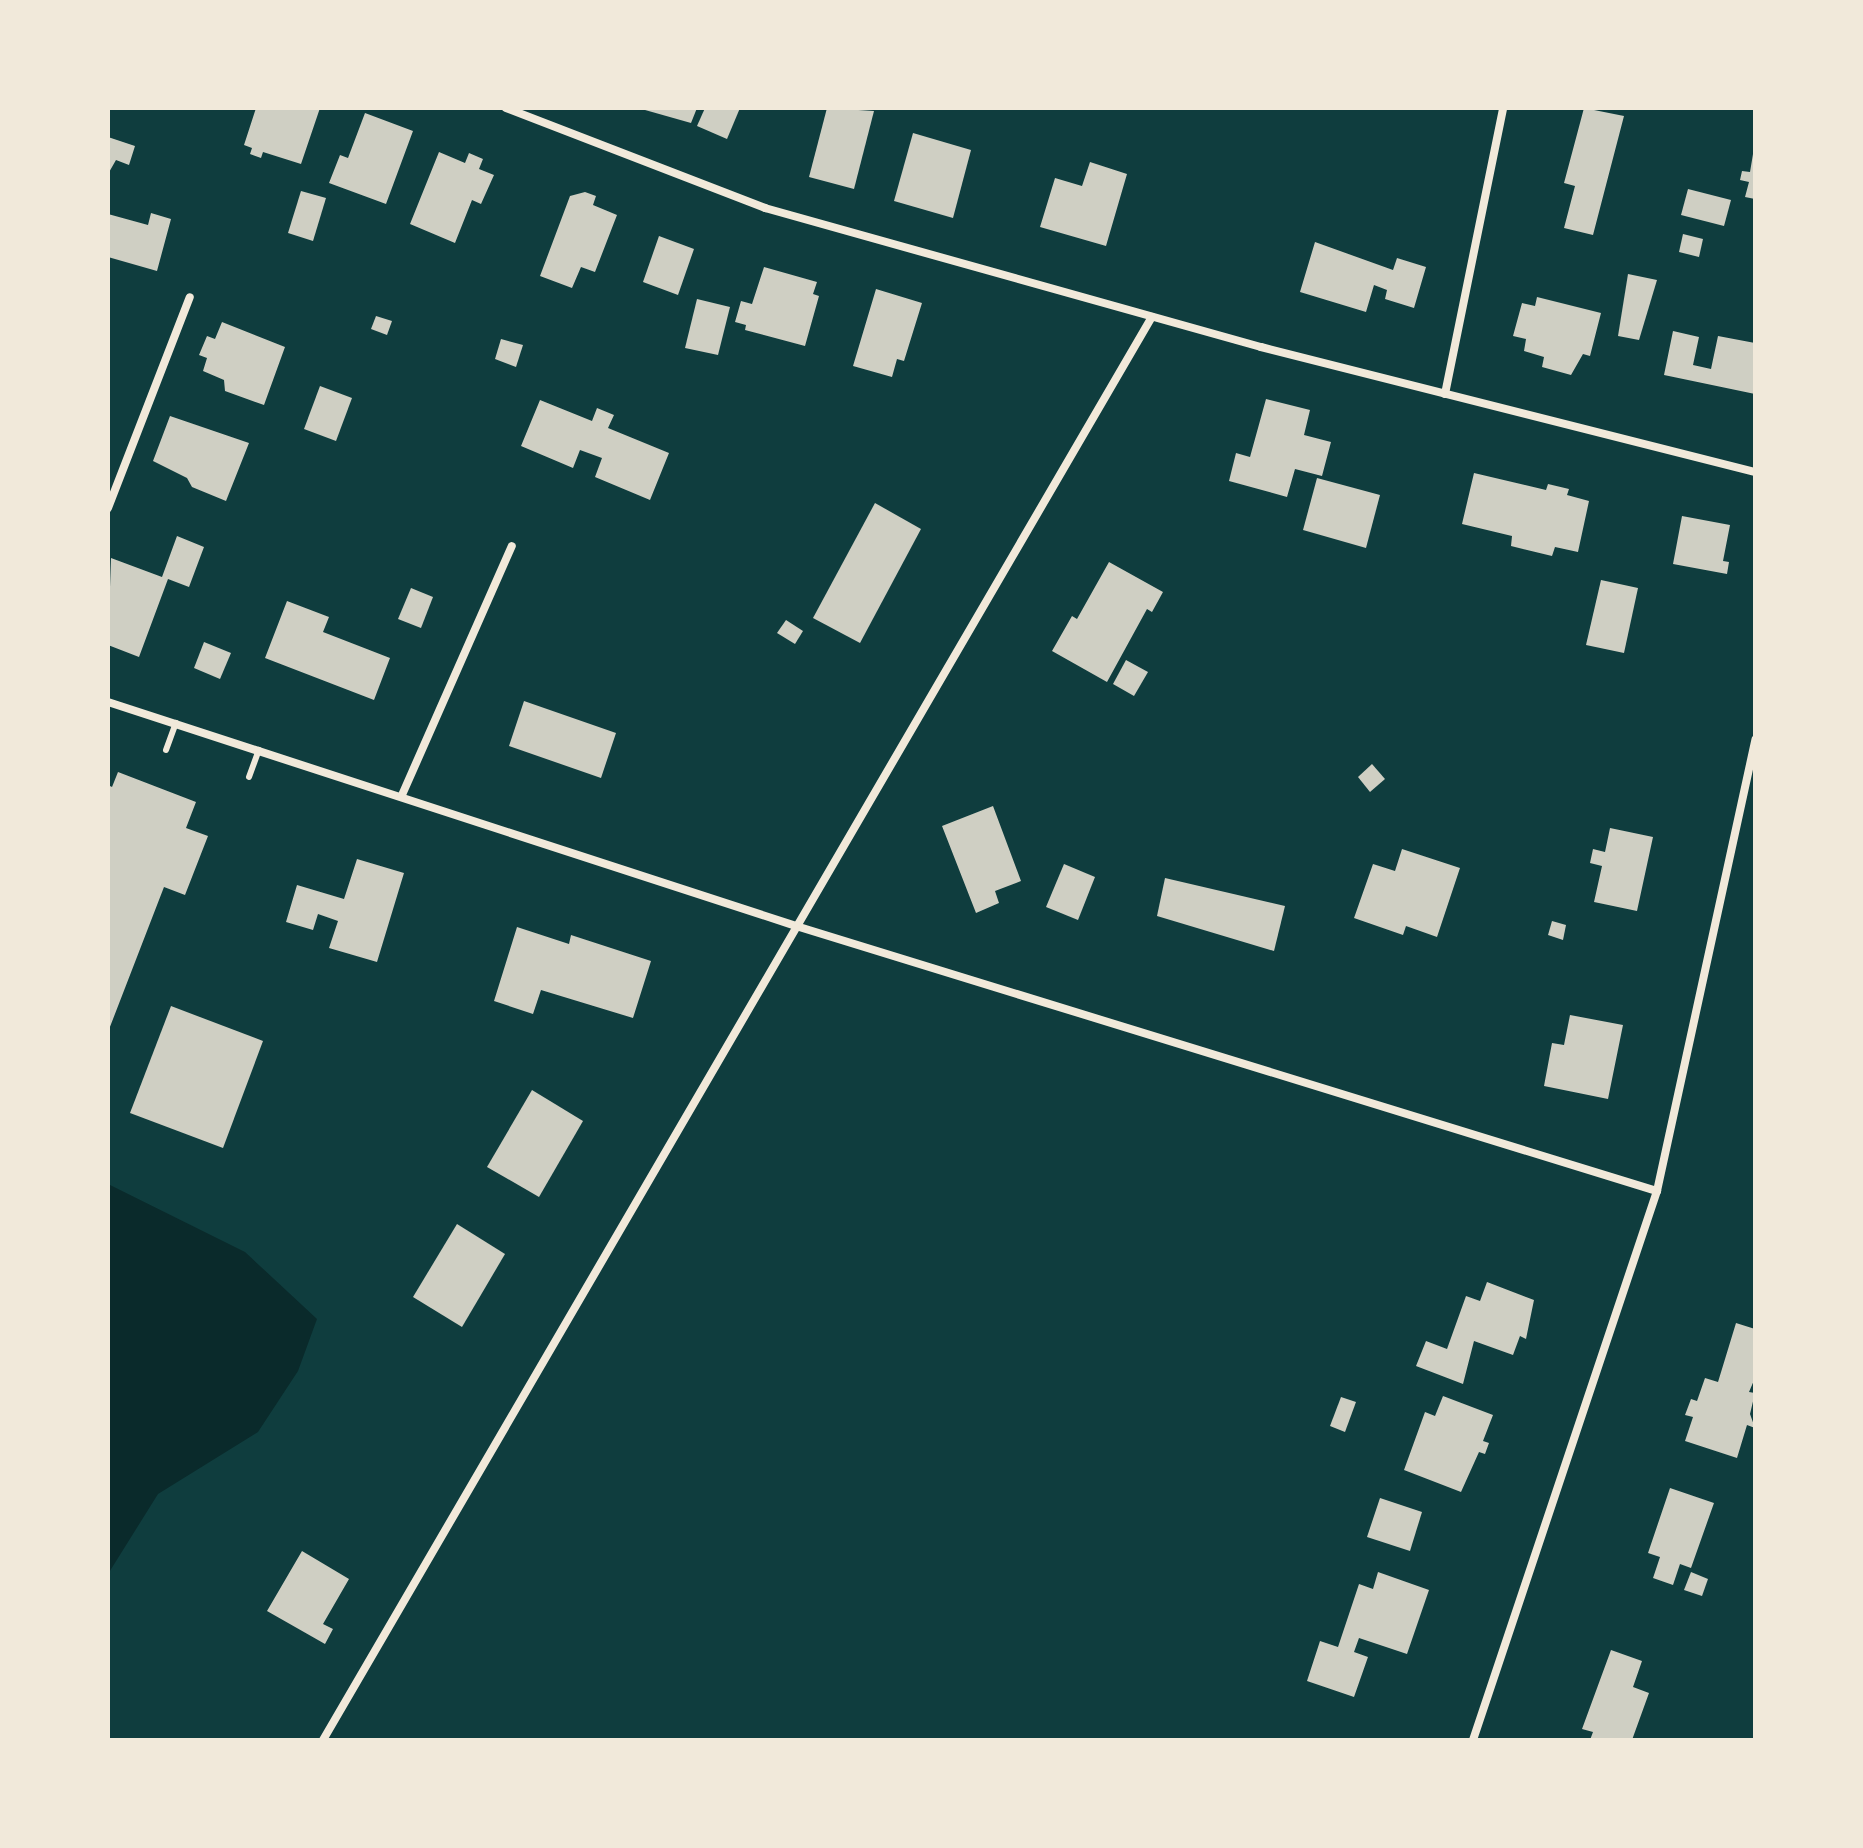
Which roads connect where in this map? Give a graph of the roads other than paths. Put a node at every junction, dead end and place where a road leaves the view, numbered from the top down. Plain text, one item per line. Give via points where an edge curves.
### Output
1 (506, 108) edge
2 (1503, 108) edge
3 (190, 297) dead end
4 (1152, 317) junction
5 (1445, 394) junction
6 (1755, 472) edge
7 (108, 508) edge
8 (512, 546) dead end
9 (108, 702) edge
10 (176, 723) junction
11 (1755, 740) edge
12 (166, 750) dead end
13 (259, 750) junction
14 (249, 777) dead end
15 (402, 795) junction
16 (796, 926) junction
17 (1657, 1191) junction
18 (323, 1740) edge
19 (1473, 1740) edge

1 - 4 street via 765,208
2 - 5 street
3 - 7 street
4 - 5 street
4 - 16 street
5 - 6 street
8 - 15 street
9 - 10 street
10 - 12 lane
10 - 13 street
11 - 17 street
13 - 14 lane
13 - 15 street
15 - 16 street
16 - 17 street
16 - 18 street
17 - 19 street

